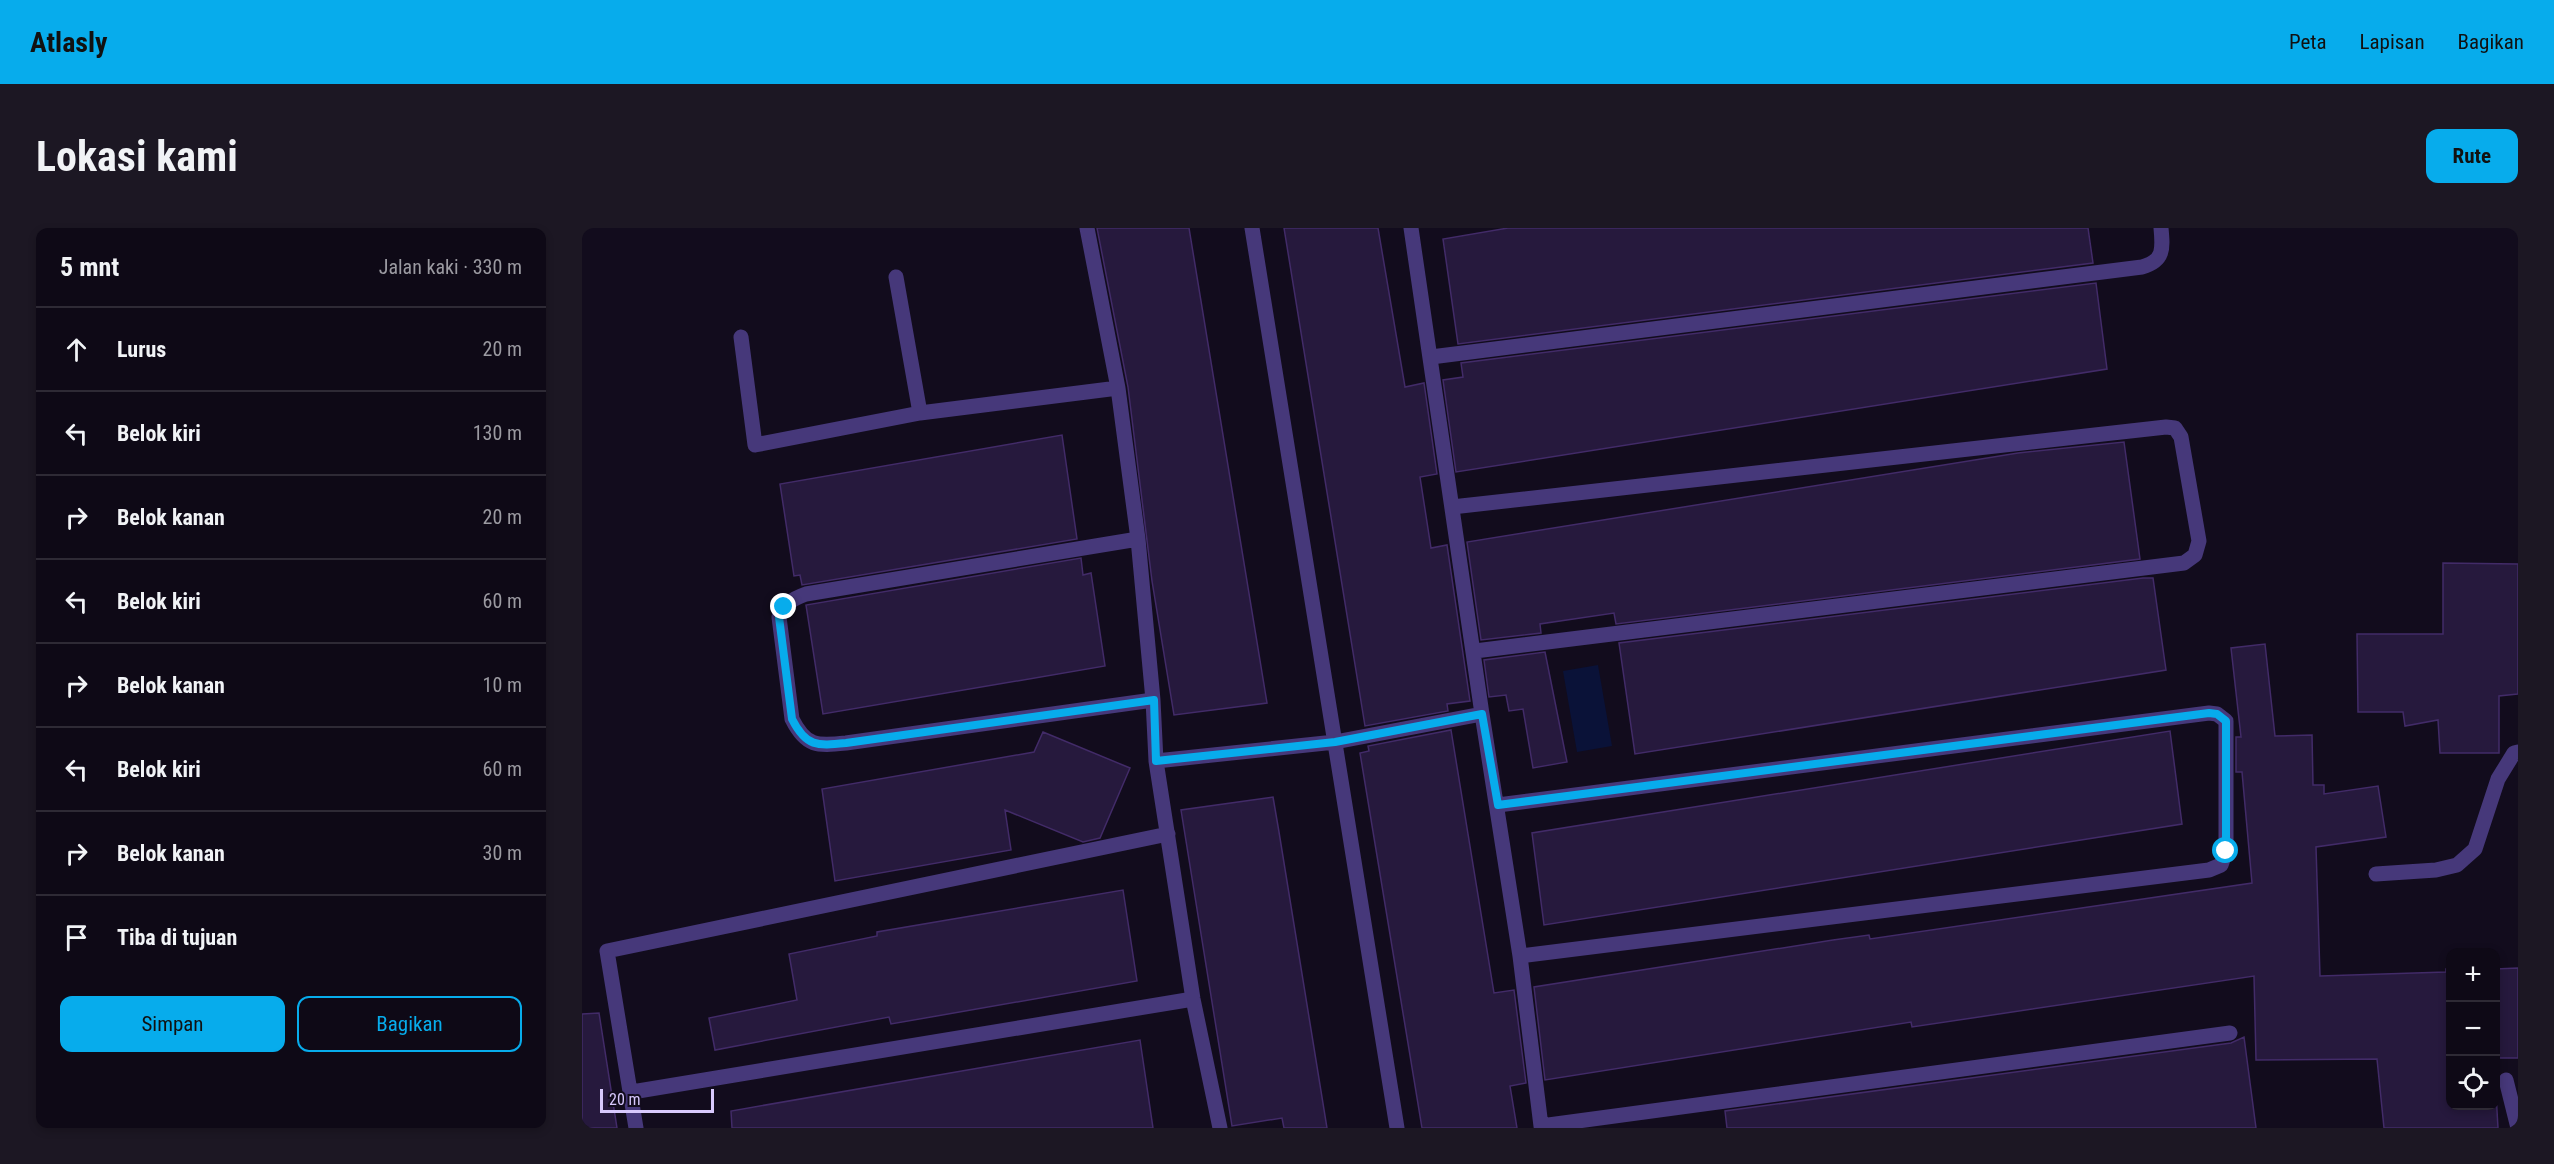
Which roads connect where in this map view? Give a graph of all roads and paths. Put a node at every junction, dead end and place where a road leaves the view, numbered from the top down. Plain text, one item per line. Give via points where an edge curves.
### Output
1 (1088, 228) edge
2 (1252, 228) edge
3 (1411, 228) edge
4 (2162, 228) edge
5 (896, 278) dead end
6 (741, 337) dead end
7 (1431, 357) junction
8 (1118, 388) junction
9 (920, 413) junction
10 (1452, 507) junction
11 (1138, 539) junction
12 (1475, 651) junction
13 (1154, 700) junction
14 (1482, 714) junction
15 (1335, 742) junction
16 (2518, 752) edge
17 (1156, 761) junction
18 (1498, 805) junction
19 (1168, 834) junction
20 (2376, 874) dead end
21 (1520, 956) junction
22 (1193, 999) junction
23 (2230, 1033) dead end
24 (2506, 1080) dead end
25 (632, 1092) junction
26 (636, 1128) edge
27 (1220, 1128) edge
28 (1397, 1128) edge
29 (2518, 1128) edge

1 - 8 street
2 - 15 street
3 - 7 street
4 - 7 street via 2163,252 2155,264 2142,267
5 - 9 street
6 - 9 street via 755,445
7 - 10 street
8 - 9 street
8 - 11 street
10 - 12 street
10 - 12 street via 2166,427 2175,428 2181,437 2199,541 2195,555 2184,563
11 - 13 street
11 - 13 street via 806,594 793,599 779,617 792,719 810,742 846,743
12 - 14 street
13 - 17 street
14 - 15 street
14 - 18 street
15 - 17 street
15 - 28 street
16 - 20 street via 2498,779 2475,849 2457,865
17 - 19 street
18 - 21 street
18 - 21 street via 2209,713 2226,721 2226,851 2221,865 2209,870
19 - 22 street
19 - 25 street via 607,951
21 - 23 street via 1541,1126
22 - 25 street
22 - 27 street
24 - 29 street
25 - 26 street

